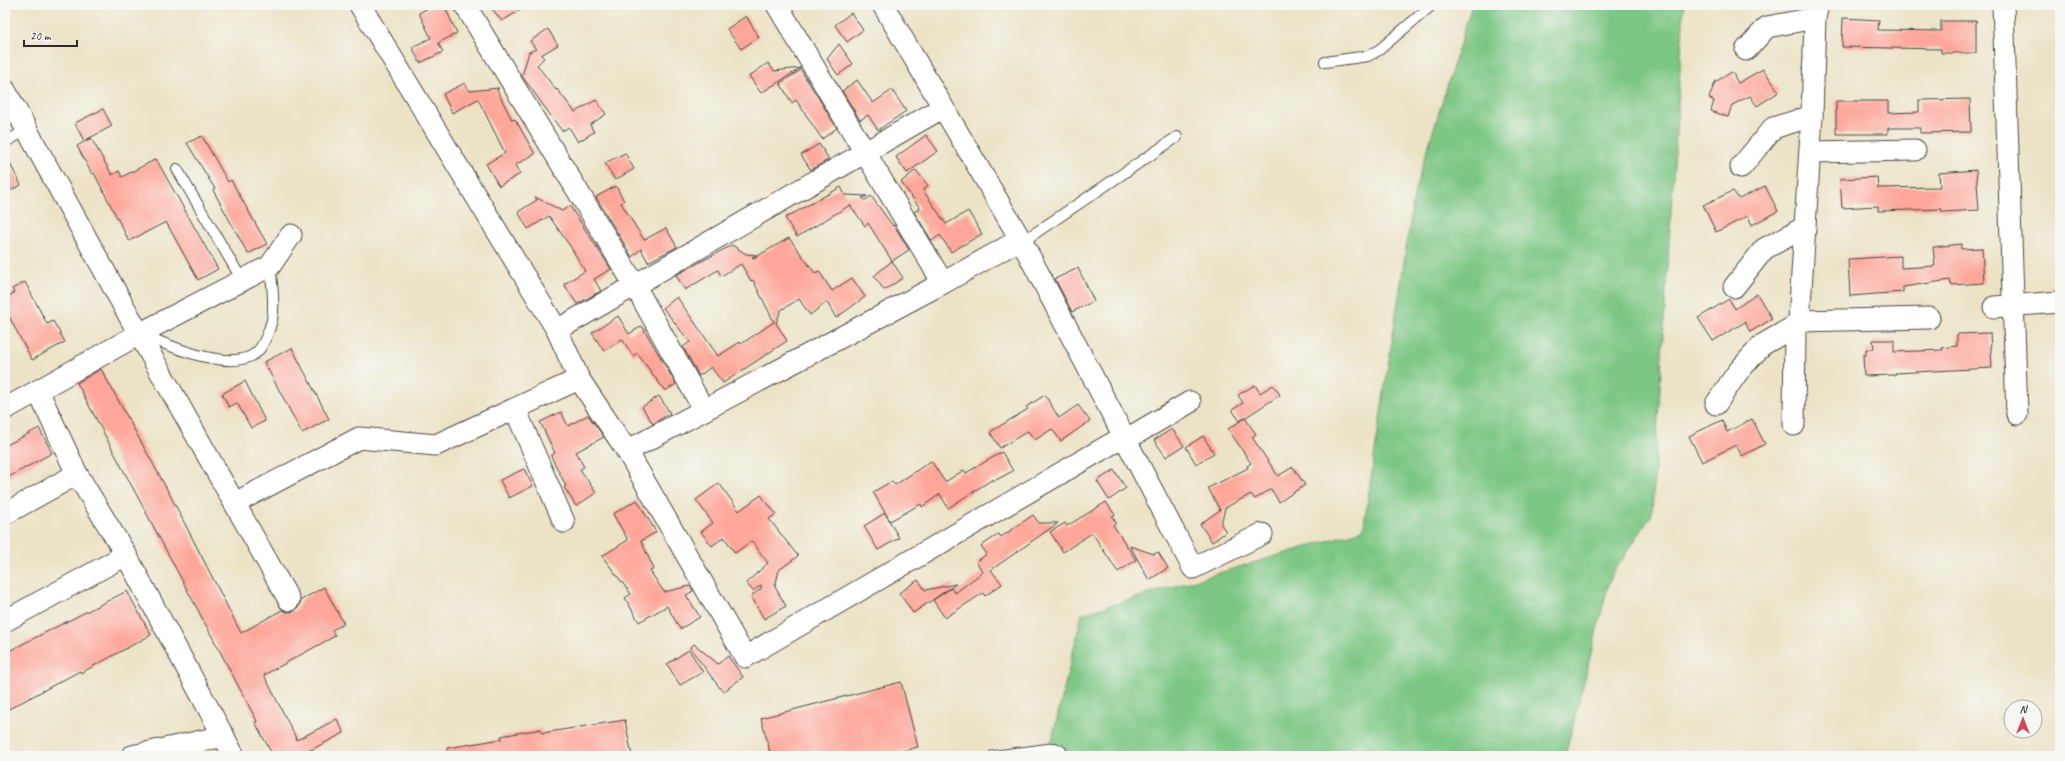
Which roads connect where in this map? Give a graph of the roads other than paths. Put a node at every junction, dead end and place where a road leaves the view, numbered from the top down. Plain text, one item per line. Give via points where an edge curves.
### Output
1 (360, 5) edge
2 (465, 5) edge
3 (777, 5) edge
4 (883, 5) edge
5 (1432, 5) edge
6 (2003, 5) edge
7 (1816, 12) edge
8 (1746, 50) dead end
9 (1325, 62) dead end
10 (5, 90) edge
11 (942, 108) junction
12 (1812, 116) junction
13 (27, 130) junction
14 (1177, 137) dead end
15 (5, 142) edge
16 (1915, 150) dead end
17 (1810, 152) junction
18 (865, 153) junction
19 (1741, 167) dead end
20 (177, 169) dead end
21 (1805, 227) junction
22 (291, 235) dead end
23 (1022, 241) junction
24 (270, 266) junction
25 (242, 280) junction
26 (943, 283) junction
27 (634, 284) junction
28 (1734, 287) dead end
29 (2060, 302) edge
30 (2004, 306) junction
31 (1929, 318) dead end
32 (1797, 323) junction
33 (557, 330) junction
34 (139, 334) junction
35 (579, 379) junction
36 (38, 391) junction
37 (1190, 402) dead end
38 (1716, 404) dead end
39 (5, 409) edge
40 (515, 409) junction
41 (704, 410) junction
42 (2018, 414) dead end
43 (1794, 425) dead end
44 (1124, 439) junction
45 (627, 451) junction
46 (76, 474) junction
47 (235, 503) junction
48 (5, 514) edge
49 (564, 522) dead end
50 (1262, 534) dead end
51 (126, 555) junction
52 (289, 600) dead end
53 (5, 621) edge
54 (224, 736) junction
55 (132, 756) edge
56 (234, 756) edge
57 (992, 756) edge
58 (1060, 756) edge

1 - 33 street
2 - 27 street
3 - 18 street
4 - 11 street
5 - 9 lane via 1379,50 1368,56
6 - 30 street
7 - 8 street via 1768,27
7 - 12 street
10 - 13 street
11 - 18 street
11 - 23 street
12 - 17 street
12 - 19 street via 1773,128
13 - 15 lane
13 - 34 street
14 - 23 lane
16 - 17 street
17 - 21 street
18 - 26 street
18 - 27 street
20 - 25 lane
21 - 28 street via 1764,249
21 - 32 street
22 - 24 street
23 - 26 street
23 - 44 street
24 - 25 street
24 - 34 lane via 272,320 256,352 232,361 187,353
25 - 34 street
26 - 41 street
27 - 33 street
27 - 41 street
29 - 30 street
30 - 42 street
31 - 32 street
32 - 38 street via 1762,346 1737,373
32 - 43 street
33 - 35 street
34 - 36 street
34 - 47 street
35 - 40 street
35 - 45 street
36 - 39 street
36 - 46 street
37 - 44 street
40 - 47 street via 436,445 359,438
40 - 49 street
41 - 45 street
44 - 45 street via 745,657
44 - 50 street via 1193,568
46 - 48 street
46 - 51 street
47 - 52 street
51 - 53 street
51 - 54 street
54 - 55 street
54 - 56 street
57 - 58 lane via 1055,748 1060,751

